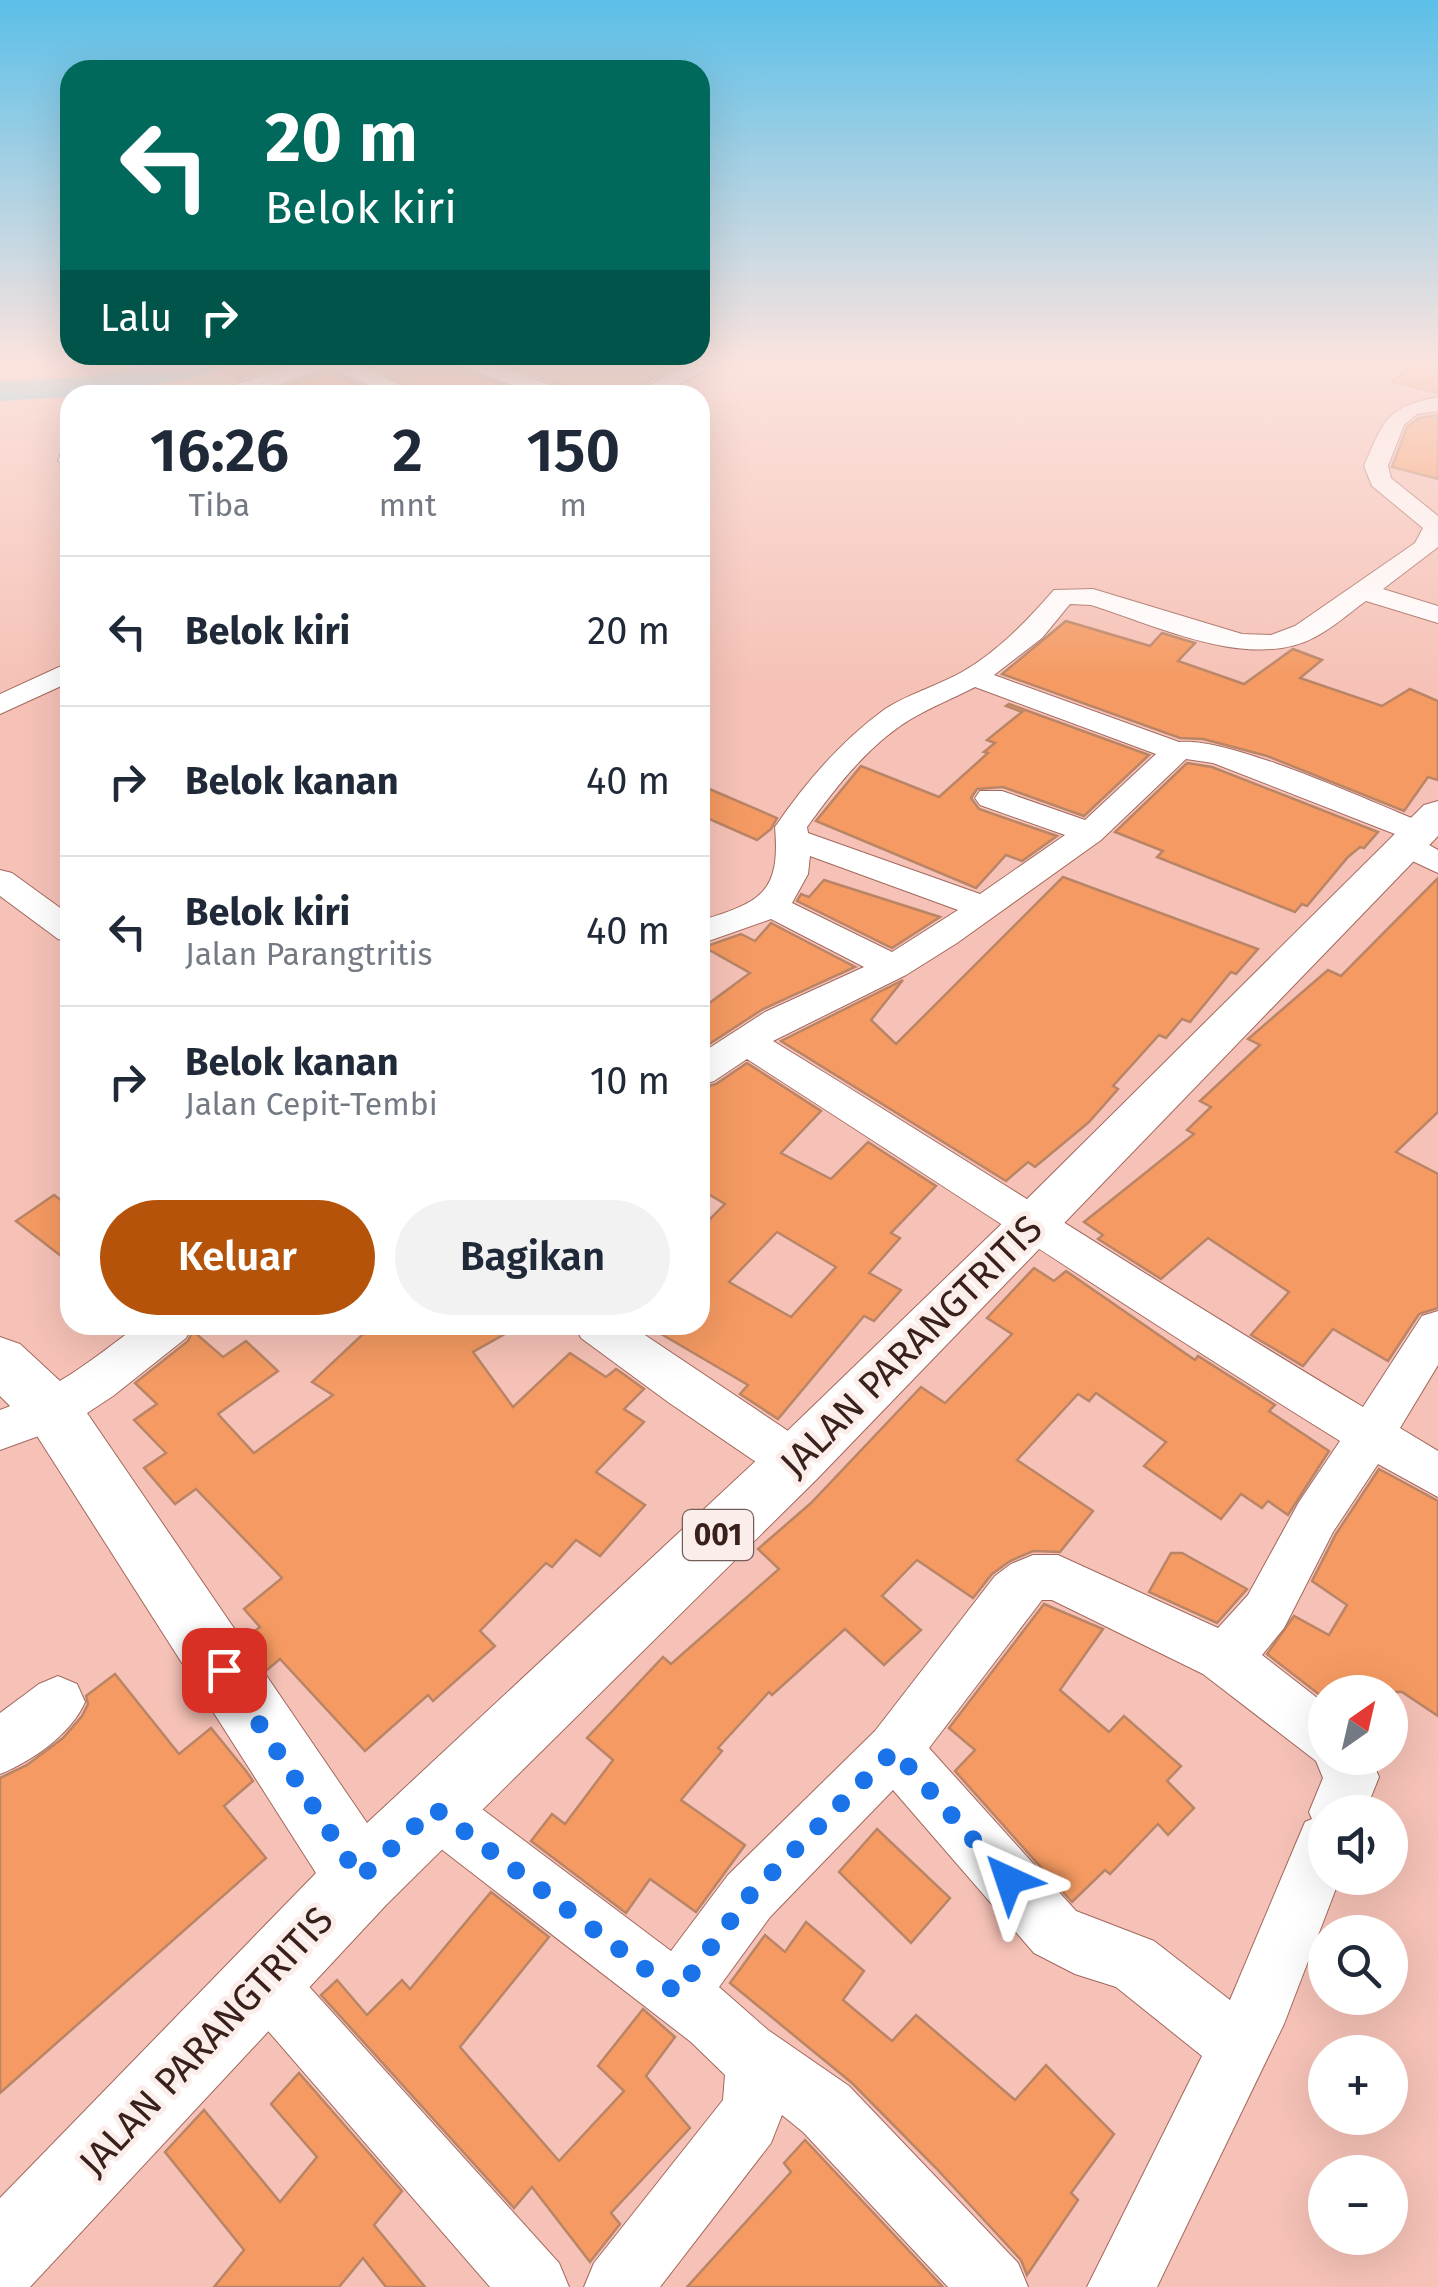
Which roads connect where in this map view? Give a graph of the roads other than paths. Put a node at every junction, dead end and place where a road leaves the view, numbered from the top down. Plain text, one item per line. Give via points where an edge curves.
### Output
1 (1376, 468) edge
2 (1360, 592) junction
3 (1438, 615) edge
4 (60, 676) edge
5 (974, 677) junction
6 (0, 704) edge
7 (1178, 750) junction
8 (991, 798) dead end
9 (1090, 833) junction
10 (1425, 838) edge
11 (793, 840) junction
12 (0, 880) edge
13 (773, 907) junction
14 (984, 907) junction
15 (60, 925) edge
16 (710, 929) edge
17 (893, 967) junction
18 (745, 1041) junction
19 (710, 1065) edge
20 (1036, 1223) junction
21 (1438, 1329) edge
22 (157, 1335) edge
23 (611, 1335) edge
24 (0, 1360) edge
25 (1422, 1381) edge
26 (26, 1421) edge
27 (1371, 1434) junction
28 (795, 1462) junction
29 (1438, 1476) edge
30 (1222, 1656) junction
31 (58, 1702) dead end
32 (1308, 1724) edge
33 (0, 1746) edge
34 (894, 1750) junction
35 (434, 1808) junction
36 (360, 1878) junction
37 (1308, 1883) edge
38 (264, 1981) junction
39 (677, 1993) junction
40 (1240, 2047) junction
41 (749, 2053) junction
42 (0, 2258) edge
43 (535, 2287) edge
44 (618, 2287) edge
45 (994, 2287) edge
46 (1122, 2287) edge

1 - 2 street via 1380,482 1429,518 1435,534
2 - 3 street
2 - 5 street via 1306,632 1261,644 1070,594
4 - 6 street
5 - 7 street
5 - 11 street via 898,714 869,738 798,813
7 - 9 street
7 - 10 street via 1224,756
8 - 9 street
9 - 14 street
10 - 20 main road, JALAN PARANGTRITIS / 001
11 - 13 street via 794,871
11 - 14 street
12 - 15 street
13 - 16 street
13 - 17 street
14 - 17 street
17 - 18 street
18 - 19 street
18 - 20 street
20 - 27 street via 1161,1308
20 - 28 main road, JALAN PARANGTRITIS / 001
21 - 25 street
22 - 26 street via 97,1383
23 - 28 street
24 - 26 main road
25 - 27 street
26 - 36 main road
27 - 29 street
27 - 30 street via 1337,1481 1267,1610 1244,1643
28 - 35 main road, JALAN PARANGTRITIS / 001
30 - 32 street
30 - 34 street via 1038,1574 1012,1592
31 - 33 street
34 - 39 street via 749,1896
34 - 40 street via 1056,1932 1133,1962
35 - 36 main road, JALAN PARANGTRITIS / 001
35 - 39 street
36 - 38 main road, JALAN PARANGTRITIS / 001
37 - 40 street
38 - 42 main road, JALAN PARANGTRITIS / 001
38 - 43 street
39 - 41 street
40 - 46 street
41 - 44 street via 760,2073 760,2095 748,2120
41 - 45 street via 826,2109

